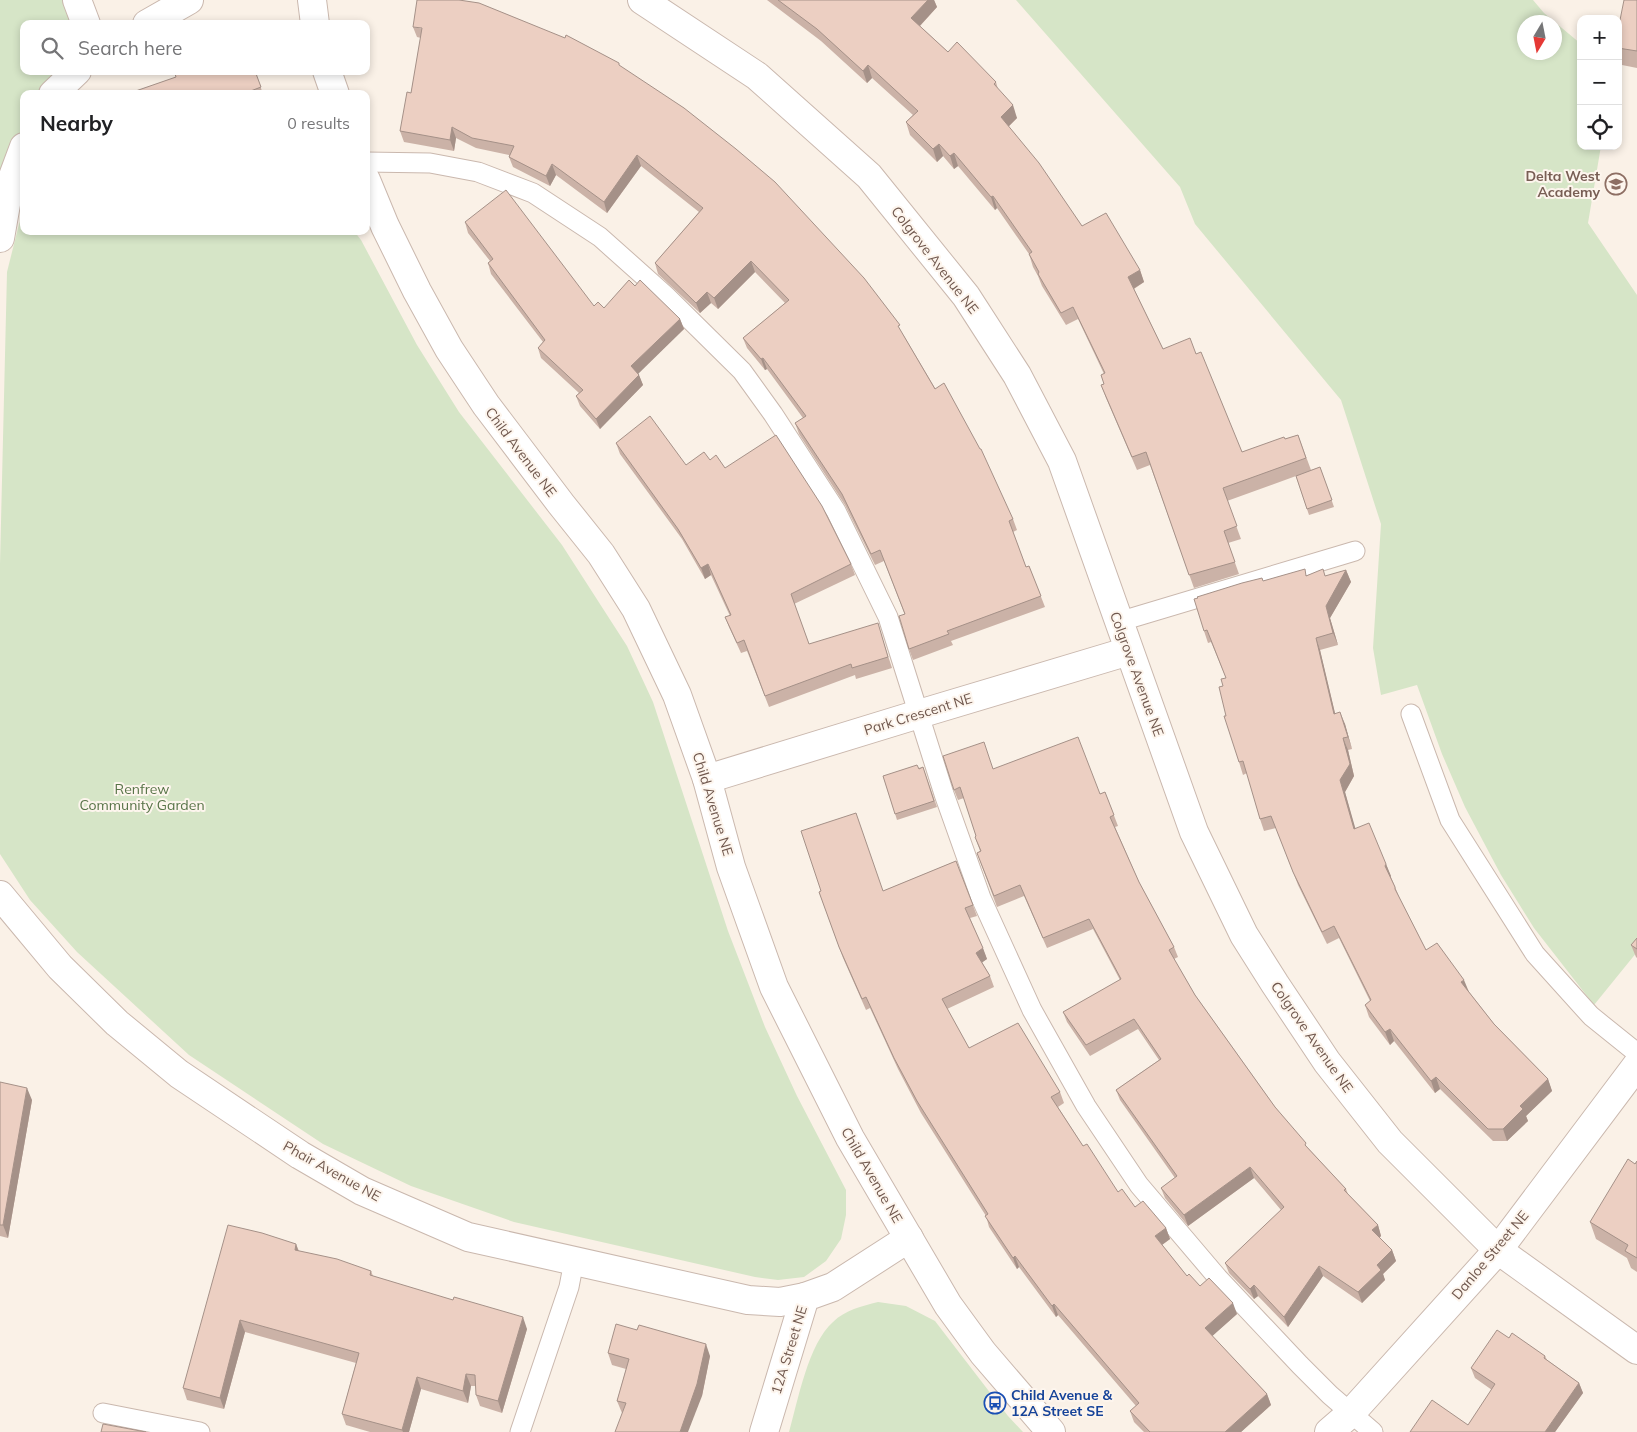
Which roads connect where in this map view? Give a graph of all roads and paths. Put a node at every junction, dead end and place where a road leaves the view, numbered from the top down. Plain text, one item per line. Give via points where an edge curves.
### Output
1 (77, 0) edge
2 (189, 0) edge
3 (312, 0) edge
4 (642, 0) edge
5 (84, 20) edge
6 (154, 20) edge
7 (314, 20) edge
8 (73, 75) edge
9 (328, 75) edge
10 (58, 90) edge
11 (333, 90) edge
12 (20, 158) edge
13 (370, 162) edge
14 (370, 190) edge
15 (0, 238) edge
16 (1354, 550) dead end
17 (1118, 622) junction
18 (1129, 651) junction
19 (919, 714) junction
20 (1411, 714) dead end
21 (707, 779) junction
22 (0, 895) edge
23 (1637, 1053) edge
24 (1637, 1065) edge
25 (909, 1238) junction
26 (1498, 1250) junction
27 (574, 1262) junction
28 (805, 1297) junction
29 (1637, 1350) edge
30 (103, 1413) dead end
31 (1351, 1413) junction
32 (200, 1432) edge
33 (520, 1432) edge
34 (764, 1432) edge
35 (1051, 1432) edge
36 (1329, 1432) edge
37 (1373, 1432) edge

1 - 5 street
2 - 6 street
3 - 7 street
4 - 17 street, Colgrove Avenue NE via 757,76 869,176 966,296 1016,375 1062,461
8 - 10 street
9 - 11 street
12 - 15 street via 9,187
13 - 19 lane via 430,163 478,172 533,193 600,237 742,371 836,511 888,617
14 - 21 street, Child Avenue NE via 416,291 449,349 486,405 601,554 636,609 677,695
16 - 17 lane
17 - 18 street, Colgrove Avenue NE
18 - 19 street, Park Crescent NE
18 - 26 street, Colgrove Avenue NE via 1194,832 1244,935 1327,1062 1390,1142
19 - 21 street, Park Crescent NE
19 - 31 lane via 981,898 1032,1010 1086,1106 1139,1186 1218,1278 1300,1365
20 - 23 lane via 1450,820 1535,954 1591,1016
21 - 25 street, Child Avenue NE via 731,867 774,987 850,1138
22 - 27 street, Phair Avenue NE via 60,967 117,1023 178,1074 300,1155 362,1191 468,1237
24 - 26 street, Danloe Street NE
25 - 28 street, 12A Street NE via 832,1286
25 - 35 street, Child Avenue NE via 948,1305 983,1353
26 - 29 street, Colgrove Avenue NE
26 - 31 street, Danloe Street NE
27 - 28 street, Phair Avenue NE via 748,1300 780,1302
27 - 33 lane via 569,1287
28 - 34 street, 12A Street NE
30 - 32 lane
31 - 36 street, Danloe Street NE
31 - 37 lane

